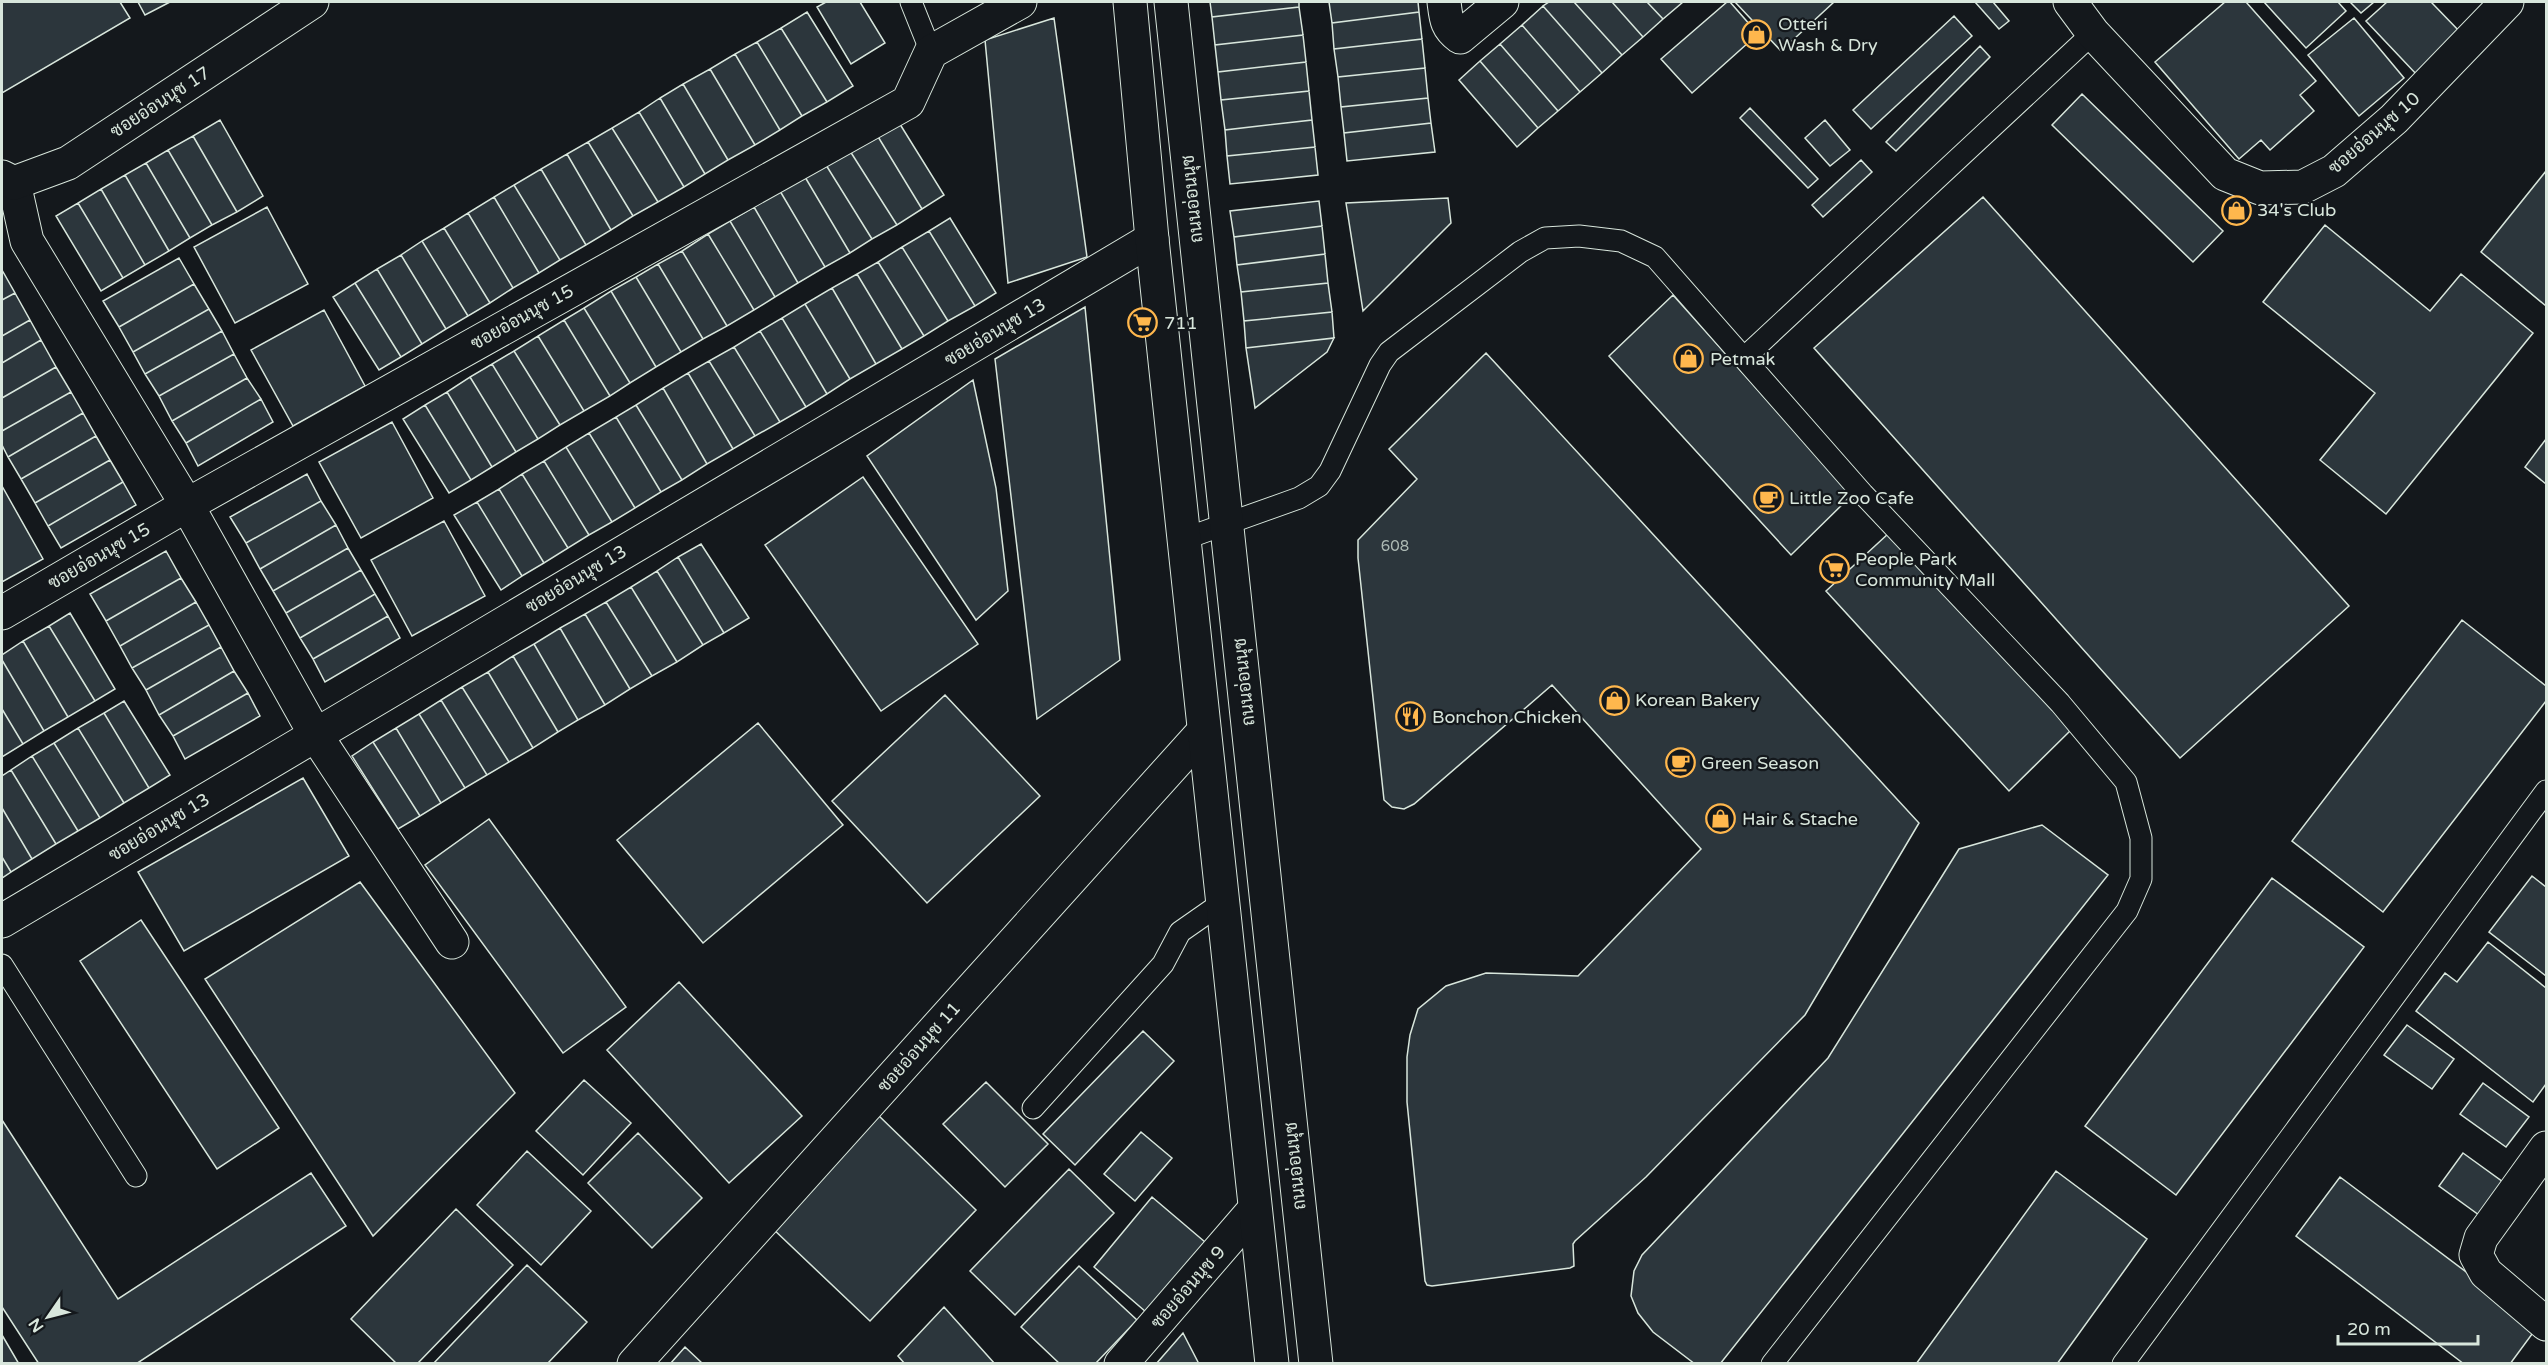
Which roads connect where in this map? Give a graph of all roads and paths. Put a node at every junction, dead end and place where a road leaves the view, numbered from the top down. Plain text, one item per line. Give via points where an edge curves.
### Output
1 (312, 2) edge
2 (911, 2) edge
3 (1020, 2) edge
4 (1130, 2) edge
5 (1171, 2) edge
6 (1444, 2) edge
7 (1502, 2) edge
8 (2070, 2) edge
9 (2507, 2) edge
10 (2092, 33) junction
11 (932, 52) junction
12 (8, 180) edge
13 (1152, 238) junction
14 (1745, 357) junction
15 (187, 505) junction
16 (1227, 524) junction
17 (1184, 540) junction
18 (2, 613) edge
19 (1204, 731) junction
20 (315, 734) junction
21 (2547, 791) edge
22 (1223, 902) junction
23 (2, 921) edge
24 (453, 942) dead end
25 (2, 965) edge
26 (1033, 1108) dead end
27 (2547, 1148) edge
28 (136, 1176) dead end
29 (1254, 1210) junction
30 (2547, 1324) edge
31 (633, 1364) edge
32 (1121, 1364) edge
33 (1272, 1364) edge
34 (1316, 1364) edge
35 (1772, 1364) edge
36 (2123, 1364) edge

1 - 12 street, ซอยอ่อนนุช 17 via 68,163
2 - 11 lane
3 - 11 street
4 - 13 street
5 - 16 street, ถนนอ่อนนุช
6 - 7 street via 1450,30 1460,37
8 - 10 street, ซอยอ่อนนุช 10
9 - 10 street, ซอยอ่อนนุช 10 via 2394,119 2334,171 2303,187 2260,188 2225,174
10 - 14 lane
11 - 15 street, ซอยอ่อนนุช 15 via 909,102
12 - 15 street via 27,241
13 - 17 street
13 - 20 street, ซอยอ่อนนุช 13
14 - 16 lane via 1655,257 1622,242 1579,236 1545,238 1520,252 1389,352 1319,486 1299,498
14 - 35 lane via 1863,494 2060,703 2126,782 2140,837 2141,879 2127,911
15 - 18 street, ซอยอ่อนนุช 15
15 - 20 street
16 - 17 lane
16 - 34 street, ถนนอ่อนนุช
17 - 19 street
19 - 22 street
19 - 31 street, ซอยอ่อนนุช 11
20 - 23 street, ซอยอ่อนนุช 13
20 - 24 street
21 - 36 lane
22 - 26 lane via 1180,932 1163,964
22 - 29 street
25 - 28 lane
27 - 30 street via 2481,1238 2476,1255 2486,1273
29 - 32 street, ซอยอ่อนนุช 9
29 - 33 street

